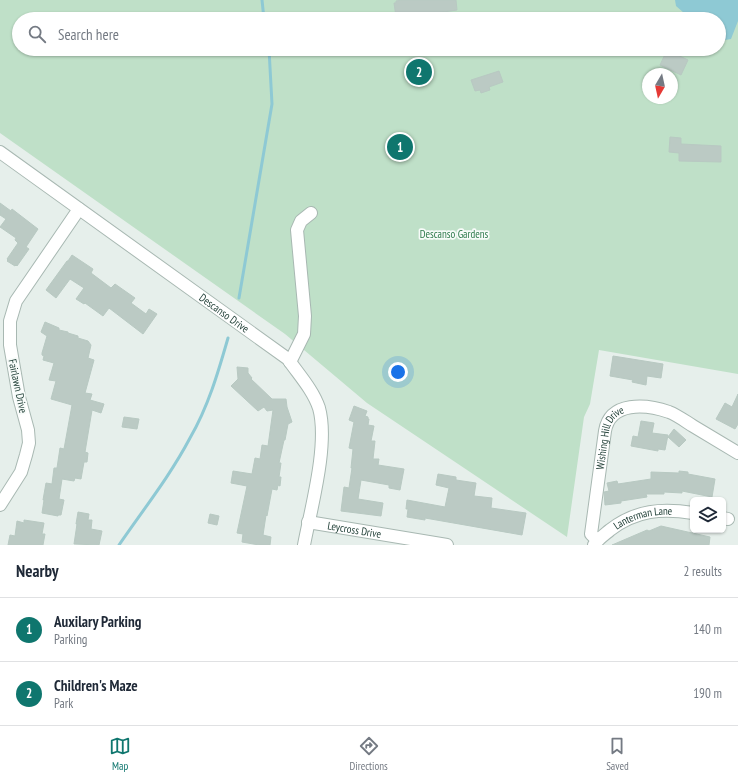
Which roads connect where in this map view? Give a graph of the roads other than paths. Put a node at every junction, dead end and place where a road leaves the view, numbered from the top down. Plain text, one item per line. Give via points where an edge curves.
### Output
1 (0, 152) edge
2 (79, 209) junction
3 (311, 213) dead end
4 (290, 362) junction
5 (738, 453) edge
6 (0, 505) edge
7 (690, 513) edge
8 (308, 522) junction
9 (596, 542) edge
10 (304, 545) edge
11 (447, 545) edge

1 - 2 street, Descanso Drive
2 - 4 street, Descanso Drive
2 - 6 street, Fairlawn Drive via 16,301 10,322 10,345 29,442 21,472
3 - 4 street via 301,221 297,230 305,316 304,334
4 - 8 street, Descanso Drive via 312,393 319,408 322,425 322,447
5 - 9 street, Wishing Hill Drive via 670,412 631,407 618,411 610,418 605,431 591,534
7 - 9 street, Lanterman Lane via 667,510 644,514 621,522
8 - 10 street, Descanso Drive
8 - 11 street, Leycross Drive

